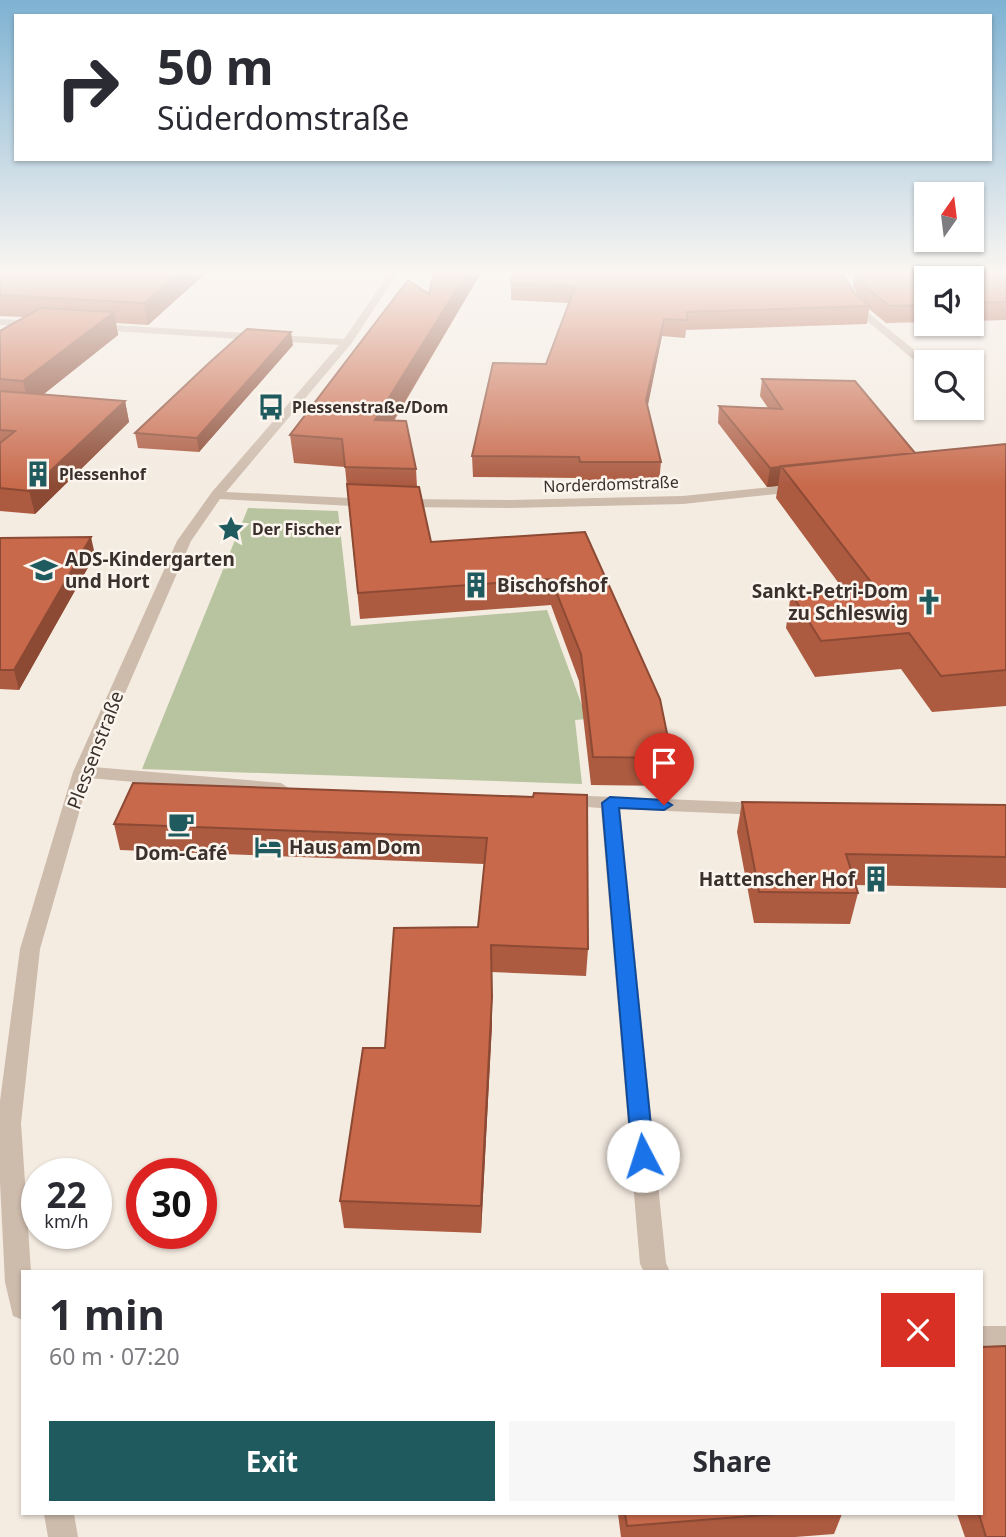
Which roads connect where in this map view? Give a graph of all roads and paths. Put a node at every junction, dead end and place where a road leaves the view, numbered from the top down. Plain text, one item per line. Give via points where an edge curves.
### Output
1 (347, 342) edge
2 (899, 343) edge
3 (914, 355) edge
4 (818, 486) edge
5 (216, 495) junction
6 (82, 772) junction
7 (294, 790) edge
8 (541, 801) edge
9 (610, 803) junction
10 (785, 810) edge
11 (656, 1270) edge
12 (21, 1297) edge
13 (983, 1339) edge
14 (1006, 1339) edge
15 (59, 1515) edge
16 (63, 1537) edge

1 - 5 street, Plessenstraße
2 - 3 street
4 - 5 street, Norderdomstraße via 683,500 510,504 360,503
5 - 6 street, Plessenstraße via 184,541
6 - 7 street
6 - 12 street, Plessenstraße via 30,949 9,1123
8 - 9 street
9 - 10 street
9 - 11 street
13 - 14 street
15 - 16 street

